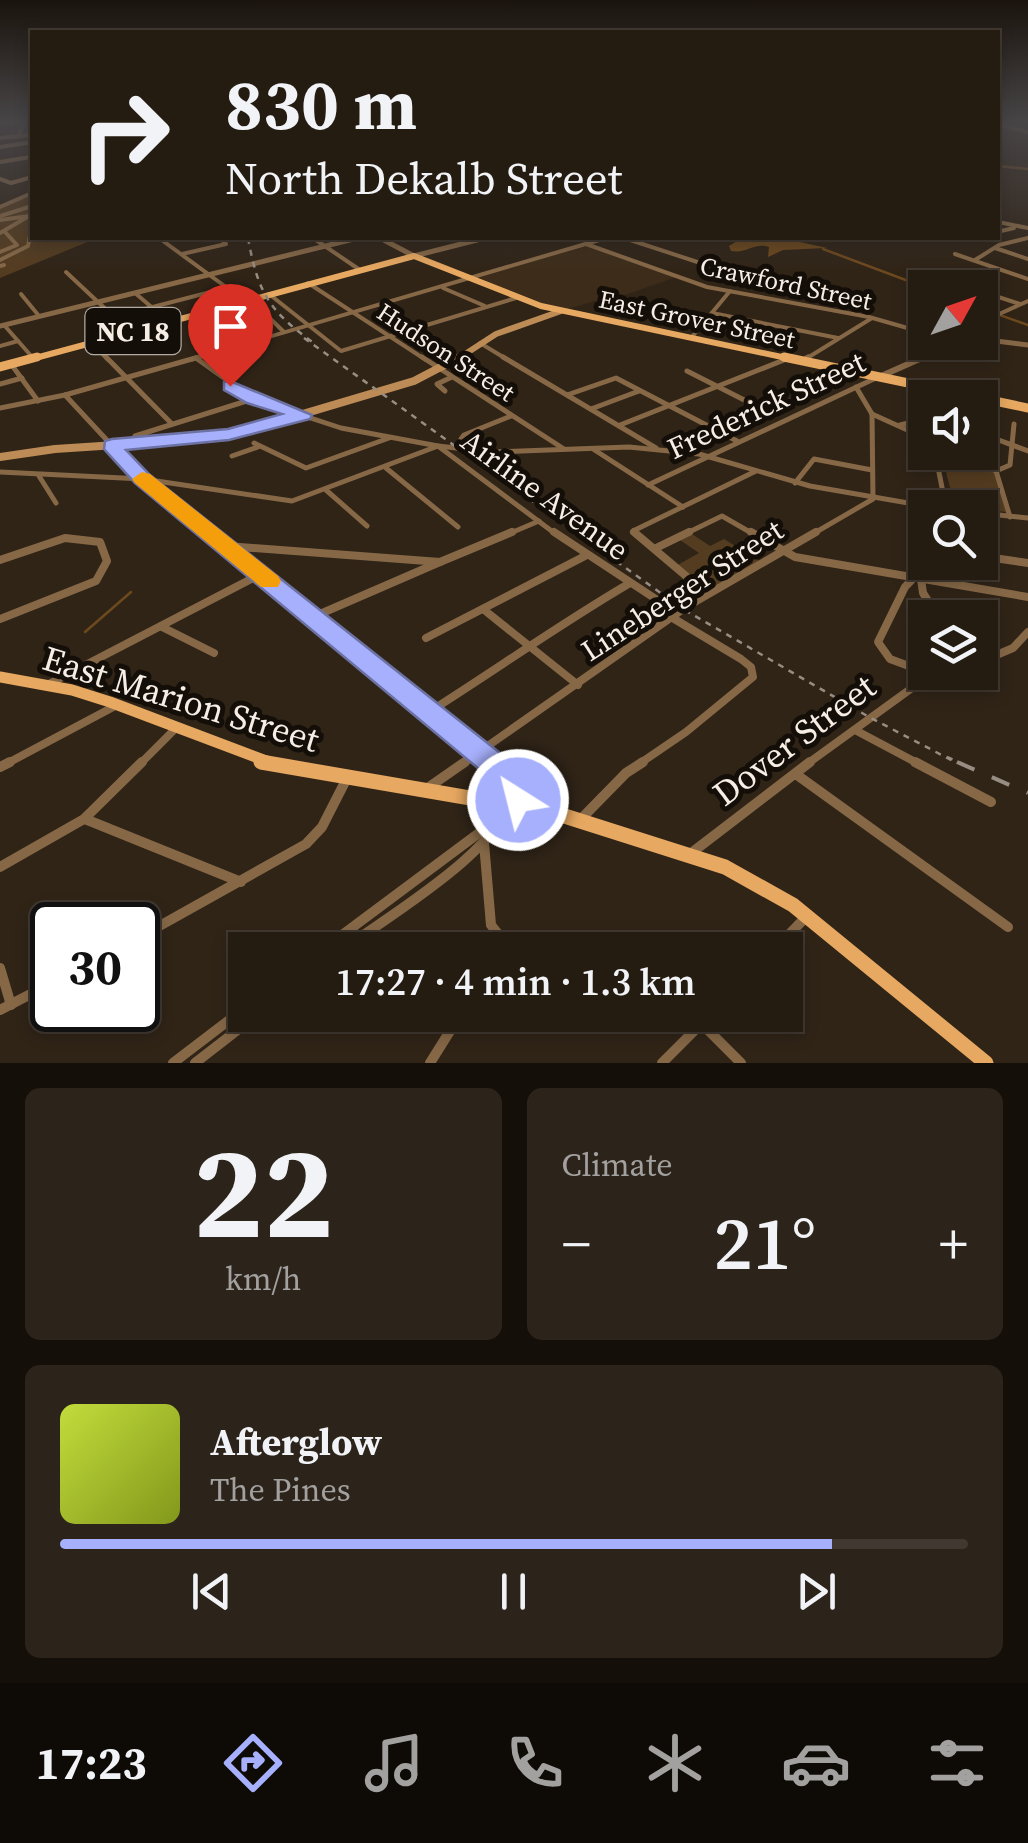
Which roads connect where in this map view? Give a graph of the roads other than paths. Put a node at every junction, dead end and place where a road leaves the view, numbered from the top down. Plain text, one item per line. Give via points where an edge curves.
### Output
1 (30, 178) edge
2 (0, 179) edge
3 (30, 194) edge
4 (0, 207) edge
5 (30, 207) edge
6 (0, 218) edge
7 (1000, 226) edge
8 (1000, 226) edge
9 (1020, 226) junction
10 (1028, 228) edge
11 (2, 232) edge
12 (30, 236) edge
13 (1028, 238) edge
14 (13, 240) junction
15 (165, 240) edge
16 (222, 240) edge
17 (315, 240) edge
18 (349, 240) edge
19 (384, 240) edge
20 (478, 240) edge
21 (599, 240) edge
22 (630, 240) edge
23 (0, 244) edge
24 (585, 244) junction
25 (321, 246) junction
26 (994, 248) junction
27 (180, 254) junction
28 (955, 254) dead end
29 (414, 256) junction
30 (1028, 259) edge
31 (1, 260) edge
32 (974, 260) junction
33 (360, 270) junction
34 (725, 271) dead end
35 (66, 272) dead end
36 (208, 274) junction
37 (1028, 279) edge
38 (472, 280) junction
39 (308, 284) junction
40 (226, 288) junction
41 (444, 288) junction
42 (730, 292) junction
43 (135, 293) junction
44 (20, 294) dead end
45 (268, 294) junction
46 (998, 296) edge
47 (516, 298) junction
48 (250, 299) junction
49 (1028, 300) edge
50 (97, 302) junction
51 (1020, 304) junction
52 (486, 307) junction
53 (152, 308) junction
54 (561, 311) junction
55 (354, 313) junction
56 (712, 313) junction
57 (998, 315) edge
58 (39, 316) junction
59 (114, 317) junction
60 (872, 318) junction
61 (168, 321) junction
62 (2, 326) edge
63 (306, 326) junction
64 (908, 328) edge
65 (130, 332) junction
66 (284, 332) junction
67 (390, 336) junction
68 (691, 338) junction
69 (838, 338) junction
70 (19, 341) junction
71 (998, 341) edge
72 (91, 342) junction
73 (480, 344) junction
74 (1028, 345) edge
75 (0, 346) edge
76 (195, 357) junction
77 (33, 358) junction
78 (789, 358) junction
79 (917, 360) edge
80 (802, 361) junction
81 (10, 364) junction
82 (0, 367) edge
83 (441, 369) junction
84 (688, 371) dead end
85 (453, 376) junction
86 (880, 376) junction
87 (126, 377) junction
88 (22, 378) junction
89 (908, 382) edge
90 (0, 384) edge
91 (717, 387) junction
92 (856, 387) junction
93 (445, 390) dead end
94 (641, 390) junction
95 (65, 395) junction
96 (567, 395) junction
97 (253, 399) junction
98 (38, 401) junction
99 (998, 402) edge
100 (668, 406) junction
101 (0, 408) edge
102 (760, 408) dead end
103 (1028, 408) edge
104 (591, 410) junction
105 (872, 414) junction
106 (303, 415) junction
107 (512, 415) junction
108 (172, 424) junction
109 (908, 424) edge
110 (1014, 424) dead end
111 (618, 426) junction
112 (899, 426) junction
113 (908, 430) edge
114 (135, 436) dead end
115 (390, 437) junction
116 (998, 441) edge
117 (738, 442) junction
118 (112, 446) junction
119 (438, 446) junction
120 (1012, 447) junction
121 (468, 448) junction
122 (592, 448) junction
123 (657, 448) junction
124 (565, 449) junction
125 (1028, 450) edge
126 (232, 456) dead end
127 (708, 456) junction
128 (0, 458) edge
129 (385, 467) junction
130 (872, 470) junction
131 (756, 471) junction
132 (996, 471) joint
133 (0, 472) edge
134 (39, 475) junction
135 (143, 479) junction
136 (794, 483) junction
137 (648, 485) junction
138 (326, 490) junction
139 (873, 498) junction
140 (56, 503) dead end
141 (908, 503) edge
142 (684, 507) junction
143 (998, 516) edge
144 (1010, 517) junction
145 (1028, 518) edge
146 (539, 522) junction
147 (367, 526) dead end
148 (458, 527) dead end
149 (226, 546) junction
150 (656, 548) junction
151 (780, 551) junction
152 (586, 556) junction
153 (998, 559) edge
154 (0, 560) edge
155 (440, 562) junction
156 (1028, 563) edge
157 (260, 574) junction
158 (908, 577) edge
159 (916, 580) edge
160 (929, 580) edge
161 (630, 583) junction
162 (703, 596) junction
163 (1028, 597) edge
164 (483, 609) junction
165 (674, 615) junction
166 (313, 617) junction
167 (0, 619) edge
168 (161, 626) junction
169 (1028, 632) edge
170 (426, 638) dead end
171 (528, 646) junction
172 (214, 653) dead end
173 (998, 655) edge
174 (908, 665) edge
175 (0, 677) edge
176 (578, 685) junction
177 (46, 686) junction
178 (908, 688) edge
179 (117, 705) junction
180 (429, 712) junction
181 (176, 728) junction
182 (854, 730) junction
183 (480, 753) junction
184 (0, 767) edge
185 (797, 774) junction
186 (347, 778) junction
187 (514, 780) junction
188 (424, 791) junction
189 (991, 802) dead end
190 (515, 805) junction
191 (552, 812) junction
192 (84, 819) junction
193 (581, 820) junction
194 (498, 824) junction
195 (484, 843) junction
196 (689, 854) junction
197 (0, 867) edge
198 (242, 882) junction
199 (806, 916) junction
200 (160, 926) edge
201 (1008, 927) dead end
202 (361, 929) junction
203 (355, 932) edge
204 (358, 932) edge
205 (496, 932) edge
206 (791, 932) edge
207 (0, 968) edge
208 (30, 994) edge
209 (6, 1007) edge
210 (228, 1021) edge
211 (235, 1032) edge
212 (449, 1032) edge
213 (694, 1032) edge
214 (716, 1032) edge
215 (210, 1035) junction
216 (217, 1046) junction
217 (172, 1063) edge
218 (195, 1063) edge
219 (430, 1063) edge
220 (662, 1063) edge
221 (741, 1063) edge
222 (986, 1063) edge

1 - 2 street
3 - 4 street
5 - 6 street
6 - 11 street via 29,216
7 - 9 street
8 - 9 street
9 - 10 street
11 - 14 street
12 - 31 street via 28,246
13 - 26 street
14 - 23 street
14 - 31 street via 16,247
15 - 27 street
16 - 27 street via 226,244
17 - 25 street
18 - 25 street
19 - 29 street
20 - 29 street
21 - 24 street
22 - 34 street
24 - 38 street
24 - 42 street, Crawford Street
25 - 33 street
25 - 36 street
26 - 30 street
26 - 32 street
27 - 36 street
28 - 32 street
29 - 33 main road, NC 18
29 - 38 main road, East Grover Street
32 - 37 street
33 - 39 main road, NC 18
35 - 50 street
36 - 40 street
36 - 43 street
38 - 41 street
38 - 47 main road, East Grover Street
39 - 45 main road, NC 18
39 - 55 street, Hudson Street
40 - 48 street
40 - 53 street
41 - 52 street
41 - 55 street
42 - 56 street
42 - 60 street, Crawford Street
43 - 50 street
43 - 53 street
44 - 58 street
45 - 48 main road, NC 18
45 - 63 street
46 - 51 street
47 - 52 street
47 - 54 main road, East Grover Street
48 - 61 main road, NC 18
48 - 66 street
49 - 51 street
50 - 58 street
50 - 59 street
51 - 57 street
52 - 67 street
53 - 59 street
53 - 61 street
54 - 68 main road, East Grover Street
54 - 73 main road
55 - 63 street
55 - 67 street, Hudson Street
56 - 68 street
56 - 69 street
58 - 62 street
59 - 65 street
60 - 64 street, Crawford Street
60 - 69 street
61 - 65 main road, NC 18
62 - 70 street
63 - 66 street
63 - 67 street via 341,351
65 - 72 main road, NC 18
66 - 76 street
67 - 83 street, Hudson Street
68 - 78 main road, East Grover Street
69 - 80 street
70 - 75 street
70 - 77 street
71 - 74 street
72 - 77 main road, NC 18
72 - 87 street
73 - 83 main road
73 - 96 street
76 - 87 street
76 - 97 street
77 - 81 main road, NC 18
78 - 80 main road, East Grover Street
78 - 91 street
79 - 86 street, Frederick Street
80 - 86 main road, East Grover Street
81 - 82 main road, NC 18
81 - 88 street
83 - 85 street, Hudson Street
83 - 106 main road
84 - 91 street
85 - 93 street via 437,384
85 - 107 street, Hudson Street
86 - 89 main road, East Grover Street
86 - 92 street, Frederick Street
87 - 95 street
87 - 108 street
88 - 90 street
88 - 98 street
91 - 100 street
91 - 102 street
92 - 105 street
92 - 117 street, Frederick Street
94 - 96 street via 614,378
94 - 100 street
94 - 104 street
95 - 98 street
95 - 118 street
96 - 104 street
97 - 106 street
97 - 108 street
98 - 101 street
99 - 103 main road, East Grover Street
100 - 111 street
100 - 117 street
104 - 111 street
105 - 112 street
105 - 130 street
106 - 115 street
106 - 118 main road via 206,438
107 - 121 street via 462,437
107 - 124 street, Hudson Street
108 - 114 street
109 - 112 street
110 - 120 street
111 - 123 street
112 - 113 street
115 - 119 street
115 - 126 street via 306,468 257,445
116 - 120 street
117 - 127 street, Frederick Street
118 - 128 main road
118 - 135 street
119 - 121 street
119 - 129 street
119 - 146 street, Airline Avenue
120 - 125 street
120 - 132 street via 1010,465
121 - 124 street
122 - 123 street
122 - 124 street
122 - 137 street
123 - 127 street
127 - 131 street
127 - 137 street, Frederick Street
129 - 138 street
129 - 148 street
130 - 136 street via 814,459
130 - 139 street
131 - 136 street
131 - 142 street
132 - 144 street
133 - 134 street
134 - 135 street
134 - 140 street
135 - 138 street via 287,501
135 - 149 street
136 - 139 street
137 - 142 street
138 - 147 street
139 - 141 street
139 - 151 street, Lineberger Street
142 - 150 street via 633,531
143 - 144 street
144 - 145 street
146 - 152 street, Airline Avenue
146 - 155 street
149 - 155 street
149 - 157 street
150 - 151 street via 722,516
150 - 162 street
151 - 158 street
151 - 162 street, Lineberger Street
152 - 161 street, Airline Avenue
152 - 164 street
153 - 156 street
154 - 167 street via 76,537 100,542 107,562 96,581
155 - 166 street
157 - 166 street
157 - 168 street
159 - 174 street via 878,642 889,658
160 - 163 street
161 - 165 street, Airline Avenue
161 - 171 street
162 - 165 street, Lineberger Street
164 - 170 street
164 - 171 street
165 - 176 street, Lineberger Street
165 - 193 street, Airline Avenue via 748,665 752,679 626,773
166 - 180 street
168 - 172 street
168 - 177 street
169 - 173 street
171 - 176 street
171 - 180 street
175 - 177 main road, East Marion Street
176 - 183 street, Lineberger Street
177 - 179 main road, East Marion Street
178 - 182 street, Dover Street
179 - 181 main road, East Marion Street
179 - 184 street
180 - 183 street
181 - 186 main road, East Marion Street via 262,762
181 - 192 street
182 - 185 street, Dover Street
182 - 189 street
183 - 187 street
183 - 188 street, Lineberger Street
185 - 196 street, Dover Street
185 - 201 street
186 - 188 main road, East Marion Street
186 - 198 street via 315,836
187 - 190 street
187 - 191 street
188 - 190 main road, East Marion Street
190 - 191 main road, East Marion Street
190 - 194 street
191 - 193 main road, East Marion Street
192 - 197 street
192 - 198 street
193 - 196 main road, East Marion Street
194 - 195 street
194 - 202 street
195 - 202 street
195 - 205 street via 488,914
196 - 199 main road, East Marion Street via 756,882
198 - 200 street
199 - 206 street
199 - 222 main road, East Marion Street
202 - 203 street
202 - 204 street
207 - 209 street
208 - 209 street
210 - 215 street
211 - 216 street
212 - 219 street
213 - 220 street
214 - 221 street
215 - 216 street
215 - 217 street
216 - 218 street

